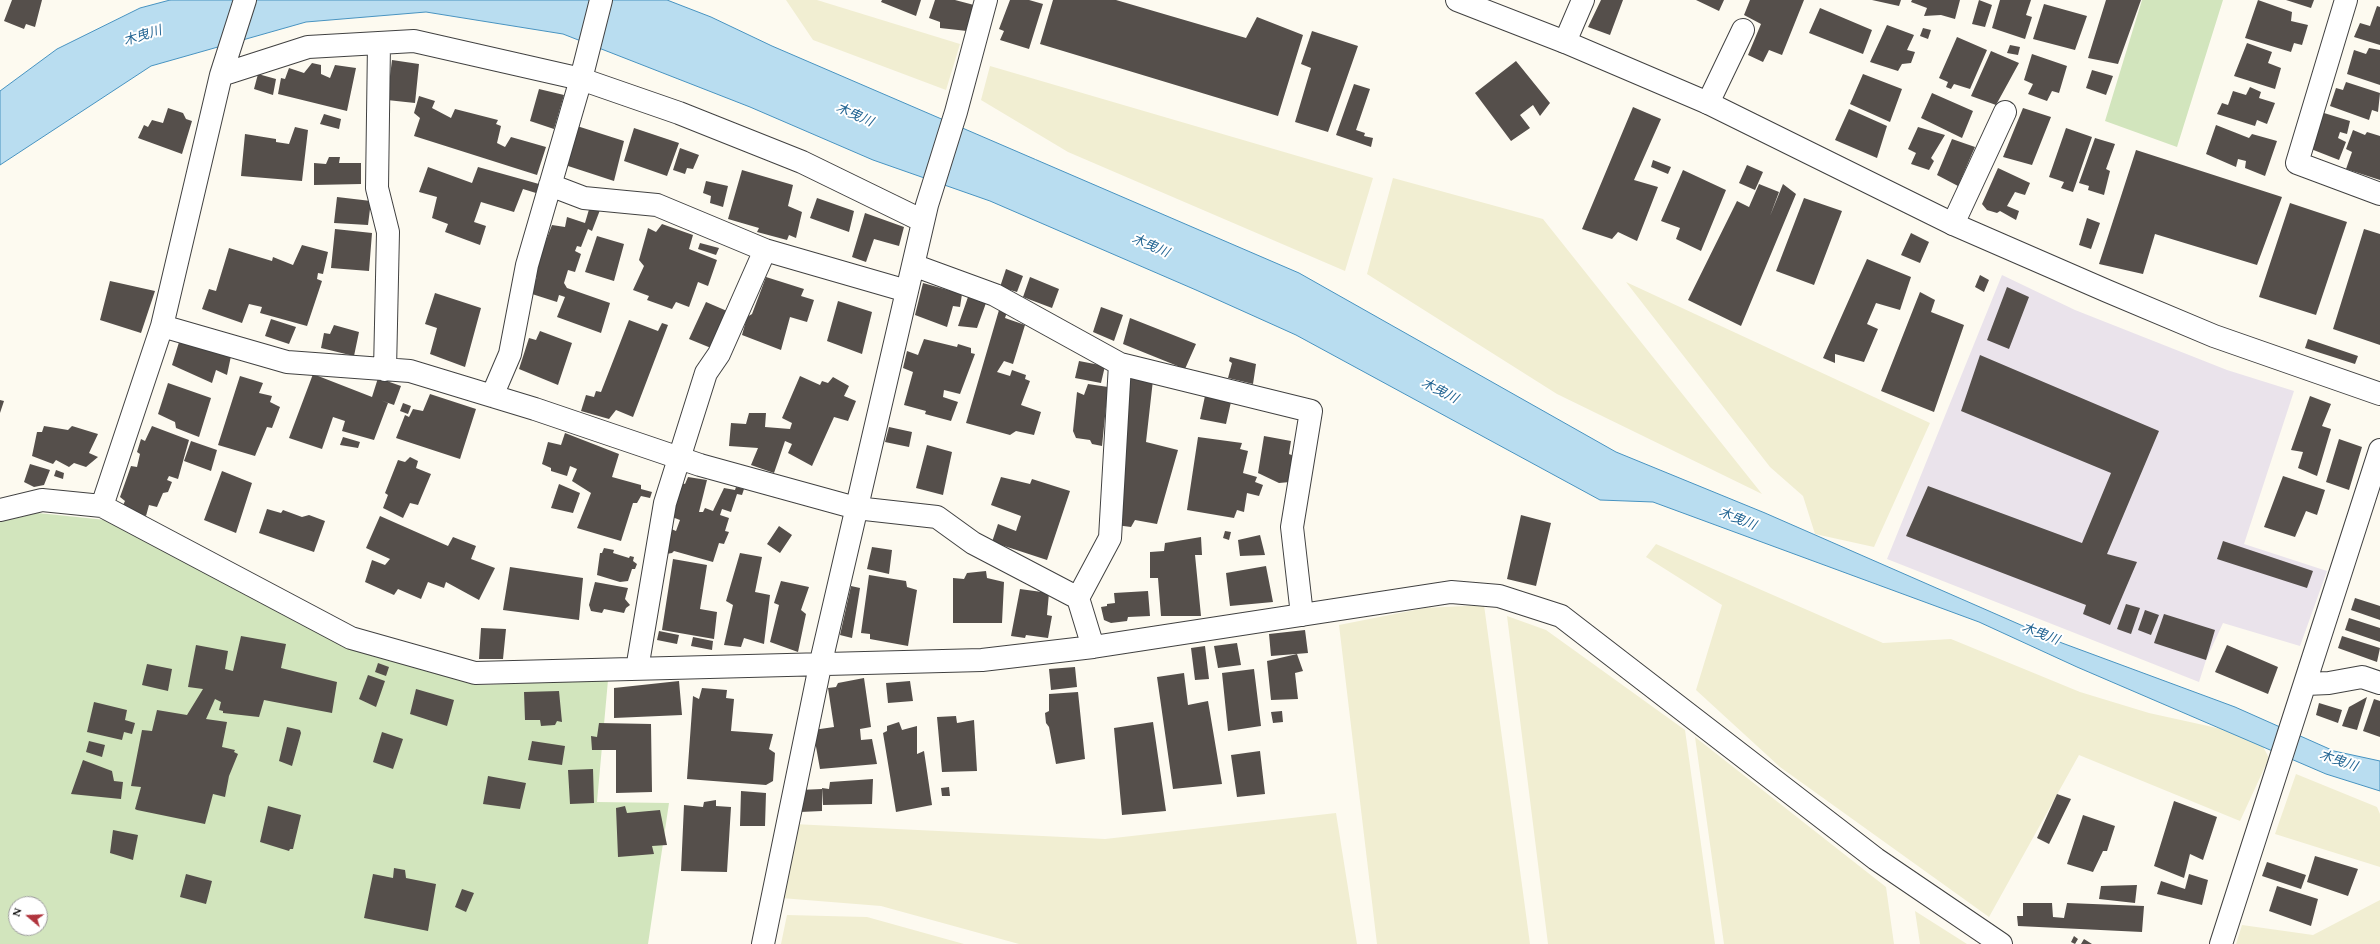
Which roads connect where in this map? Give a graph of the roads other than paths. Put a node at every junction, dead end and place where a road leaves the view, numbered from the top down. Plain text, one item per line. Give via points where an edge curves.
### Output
1 (244, 0) edge
2 (600, 0) edge
3 (986, 0) edge
4 (1457, 0) edge
5 (1583, 0) edge
6 (2346, 0) edge
7 (1743, 30) dead end
8 (1565, 42) junction
9 (379, 43) junction
10 (221, 75) junction
11 (581, 79) junction
12 (1708, 103) junction
13 (2005, 112) dead end
14 (550, 185) junction
15 (2380, 194) edge
16 (925, 213) junction
17 (1953, 224) junction
18 (765, 250) junction
19 (913, 265) junction
20 (907, 291) junction
21 (162, 326) junction
22 (1120, 364) junction
23 (385, 370) junction
24 (2380, 394) edge
25 (492, 396) junction
26 (2380, 450) edge
27 (678, 458) junction
28 (102, 506) junction
29 (856, 508) junction
30 (0, 510) edge
31 (1078, 598) junction
32 (1302, 615) junction
33 (1093, 647) junction
34 (820, 666) junction
35 (637, 670) junction
36 (2380, 683) edge
37 (2306, 684) junction
38 (763, 944) edge
39 (2001, 944) edge
40 (2221, 944) edge

1 - 10 street
2 - 11 street
3 - 16 street
4 - 8 street
5 - 8 street
6 - 15 street via 2297,163
7 - 12 street
8 - 12 street
9 - 10 street via 308,47
9 - 11 street via 414,41
9 - 23 street via 377,188 388,232
10 - 21 street
11 - 14 street
11 - 16 street via 679,113
12 - 17 street
13 - 17 street
14 - 18 street via 584,198 657,205
14 - 25 street via 527,265 510,354
16 - 19 street
17 - 24 street via 2214,336
18 - 20 street
18 - 27 street via 719,354 706,373
19 - 20 street
19 - 22 street via 995,295
20 - 29 street
21 - 23 street via 287,362
21 - 28 street
22 - 31 street via 1110,538
22 - 32 street via 1311,411 1292,528
23 - 25 street via 410,371
25 - 27 street
26 - 37 street
27 - 29 street
27 - 35 street via 664,503
28 - 30 street via 42,500
28 - 35 street via 351,638 475,673
29 - 31 street via 937,517 973,543
29 - 34 street
31 - 33 street
32 - 33 street
32 - 39 street via 1451,592 1499,596 1561,616 1876,859
33 - 34 street via 982,660
34 - 35 street
34 - 38 street
36 - 37 street via 2362,677 2330,684
37 - 40 street

